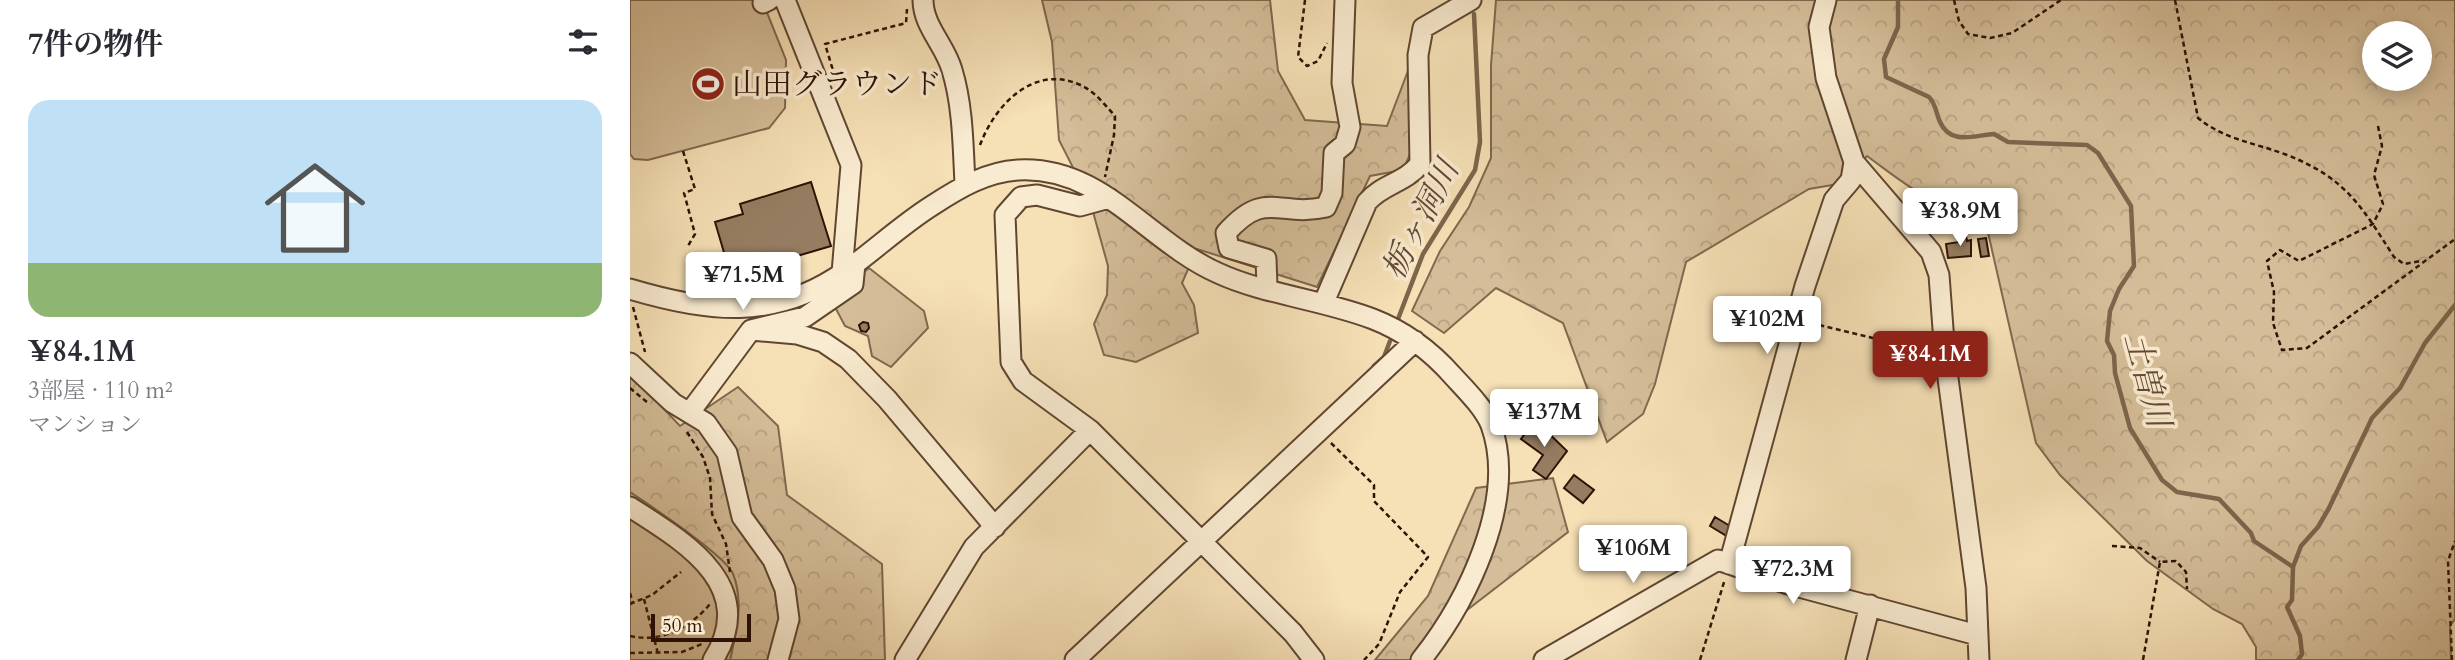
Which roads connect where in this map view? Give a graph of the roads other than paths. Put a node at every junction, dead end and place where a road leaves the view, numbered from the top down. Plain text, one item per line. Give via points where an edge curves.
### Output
1 (785, 0) edge
2 (923, 0) edge
3 (1345, 0) edge
4 (1471, 0) edge
5 (1826, 0) edge
6 (1854, 162) junction
7 (965, 184) junction
8 (1105, 195) junction
9 (848, 269) junction
10 (1267, 287) junction
11 (630, 289) edge
12 (1324, 302) junction
13 (751, 330) junction
14 (1415, 341) junction
15 (637, 357) edge
16 (687, 421) junction
17 (1090, 430) junction
18 (630, 507) edge
19 (995, 527) junction
20 (1203, 542) junction
21 (1730, 564) junction
22 (1870, 605) junction
23 (1977, 635) junction
24 (713, 660) edge
25 (778, 660) edge
26 (905, 660) edge
27 (1075, 660) edge
28 (1314, 660) edge
29 (1421, 660) edge
30 (1544, 660) edge
31 (1856, 660) edge
32 (1979, 660) edge

1 - 9 street via 851,165
2 - 7 street via 923,13 952,68
3 - 10 street via 1342,83 1350,127 1345,144 1334,153 1332,193 1326,207 1307,211 1266,206 1243,213 1226,233 1229,248 1266,259
4 - 12 street via 1423,28 1418,55 1420,164 1410,177 1377,190 1367,202
5 - 6 street via 1819,27 1826,78
6 - 21 street via 1851,180 1834,200
6 - 23 street via 1931,252 1940,275 1945,356 1976,588
7 - 8 street via 1015,170 1043,170
7 - 9 street
8 - 10 street via 1192,259 1220,274
8 - 17 street via 1080,206 1037,195 1021,197 1005,215 1011,362 1023,381
9 - 11 street via 812,292 774,304 734,309 692,306
9 - 13 street via 853,284 806,317
10 - 12 street
12 - 14 street via 1374,319
13 - 16 street
13 - 19 street via 797,334 823,342 848,359
14 - 20 street
14 - 29 street via 1440,362 1490,422 1499,457 1496,503 1474,574 1461,604
15 - 16 street
16 - 25 street via 715,433 727,453 742,517 773,560 785,589 789,618
17 - 19 street
17 - 20 street
18 - 24 street via 696,552 716,574 727,617
19 - 26 street via 974,547
20 - 27 street
20 - 28 street
21 - 22 street
21 - 30 street via 1718,560
22 - 23 street
22 - 31 street
23 - 32 street

